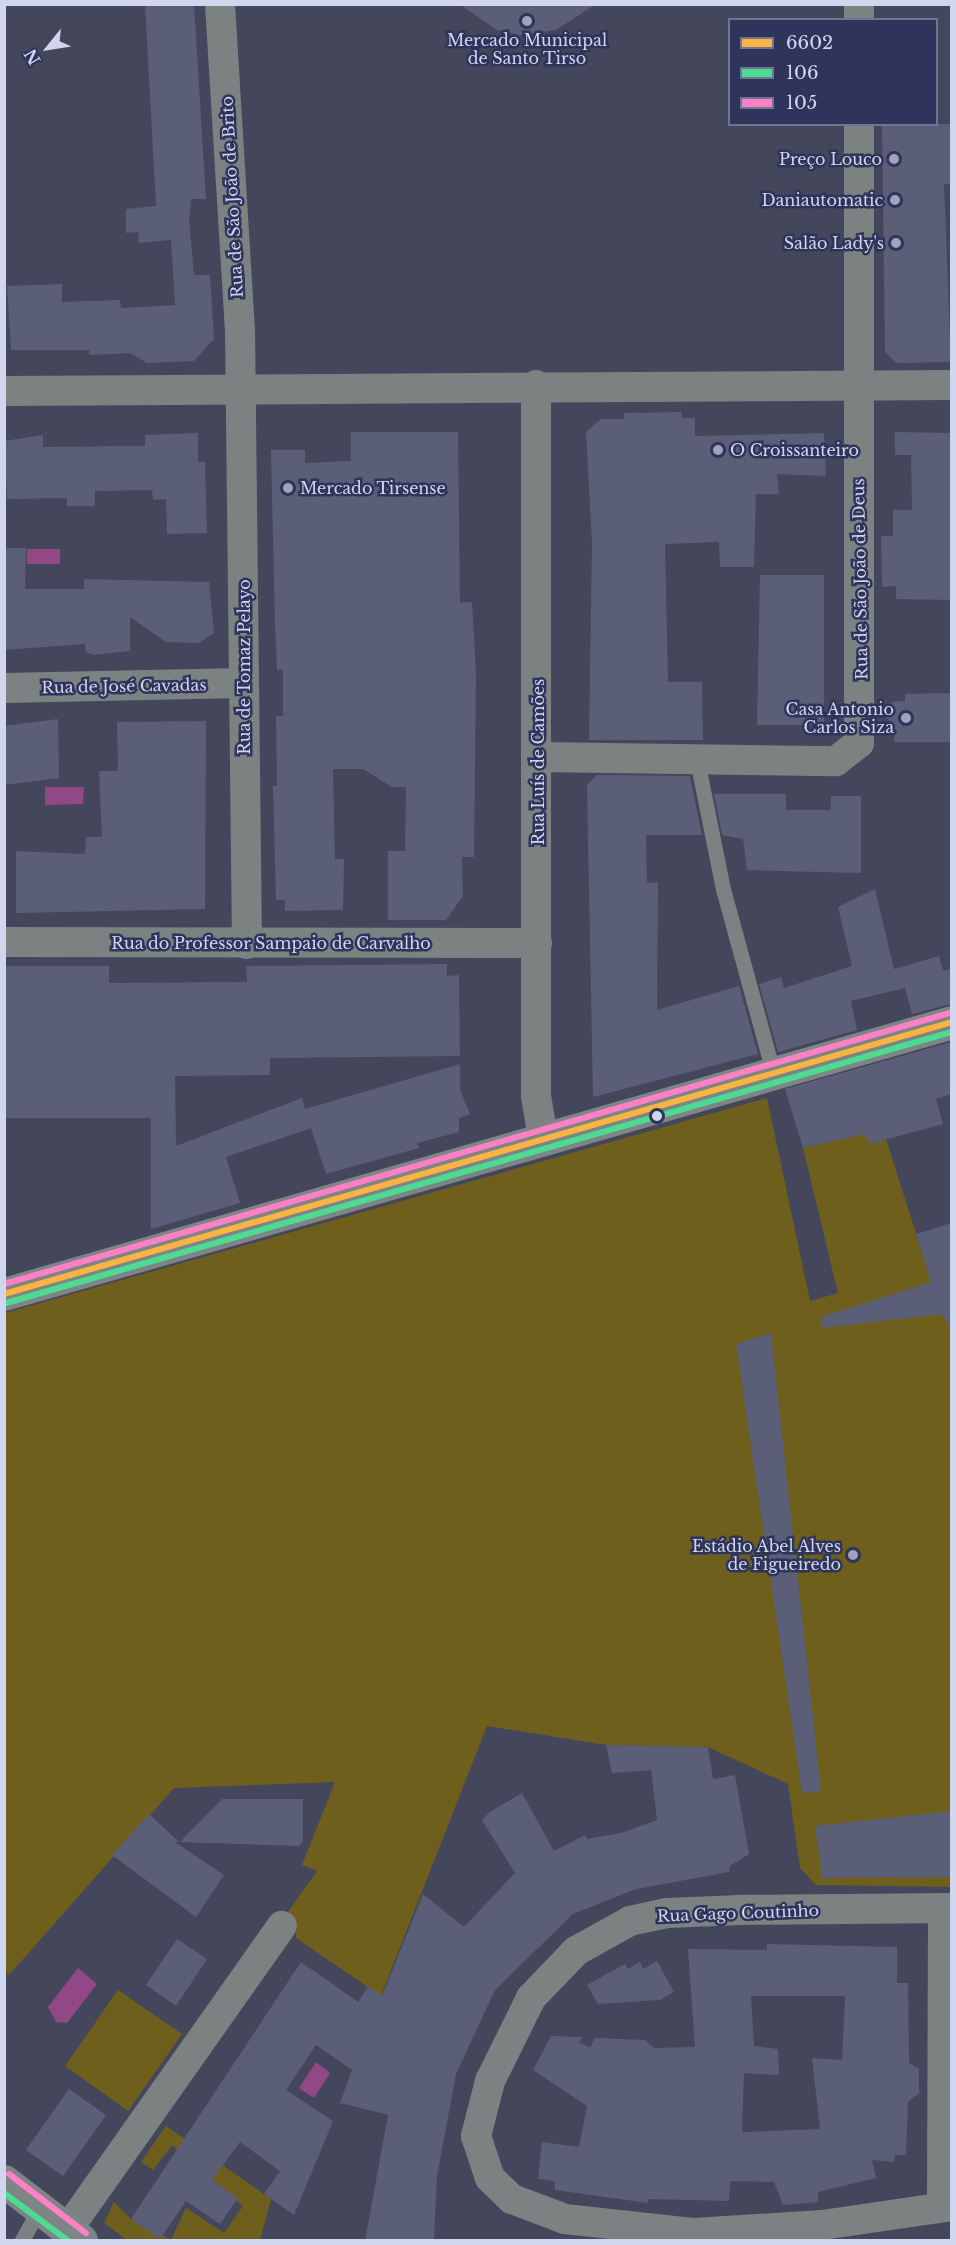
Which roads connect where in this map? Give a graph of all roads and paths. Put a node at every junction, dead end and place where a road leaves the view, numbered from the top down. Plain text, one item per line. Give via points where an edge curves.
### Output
1 (220, 4) edge
2 (859, 126) edge
3 (536, 385) junction
4 (858, 385) junction
5 (951, 386) edge
6 (242, 390) junction
7 (4, 392) edge
8 (243, 683) junction
9 (4, 688) edge
10 (538, 758) junction
11 (697, 760) junction
12 (4, 942) edge
13 (537, 943) junction
14 (247, 944) junction
15 (951, 1022) edge
16 (773, 1072) junction
17 (543, 1138) junction
18 (4, 1294) edge
19 (947, 1908) edge
20 (282, 1926) dead end
21 (4, 2181) edge
22 (947, 2205) edge
23 (40, 2208) junction
24 (74, 2235) edge
25 (22, 2241) edge

1 - 6 street, Rua de São João de Brito
2 - 4 street, Rua de São João de Deus
3 - 4 street
3 - 6 street
3 - 10 street, Rua Luís de Camões
4 - 5 street
4 - 11 street, Rua de São João de Deus via 859,744 836,760
6 - 7 street
6 - 8 street, Rua de Tomaz Pelayo
8 - 9 street, Rua de José Cavadas
8 - 14 street, Rua de Tomaz Pelayo
10 - 11 street, Rua de São João de Deus
10 - 13 street, Rua Luís de Camões
11 - 16 lane via 723,889
12 - 14 street, Rua do Professor Sampaio de Carvalho
13 - 14 street, Rua do Professor Sampaio de Carvalho
13 - 17 street, Rua Luís de Camões via 536,1096
15 - 16 street
16 - 17 street
17 - 18 street
19 - 22 street
19 - 22 street, Rua Gago Coutinho via 667,1913 630,1921 598,1936 556,1968 511,2032 476,2136 490,2178 512,2199 546,2214 694,2233 822,2225
20 - 24 street
21 - 23 street
23 - 24 street
23 - 25 lane

